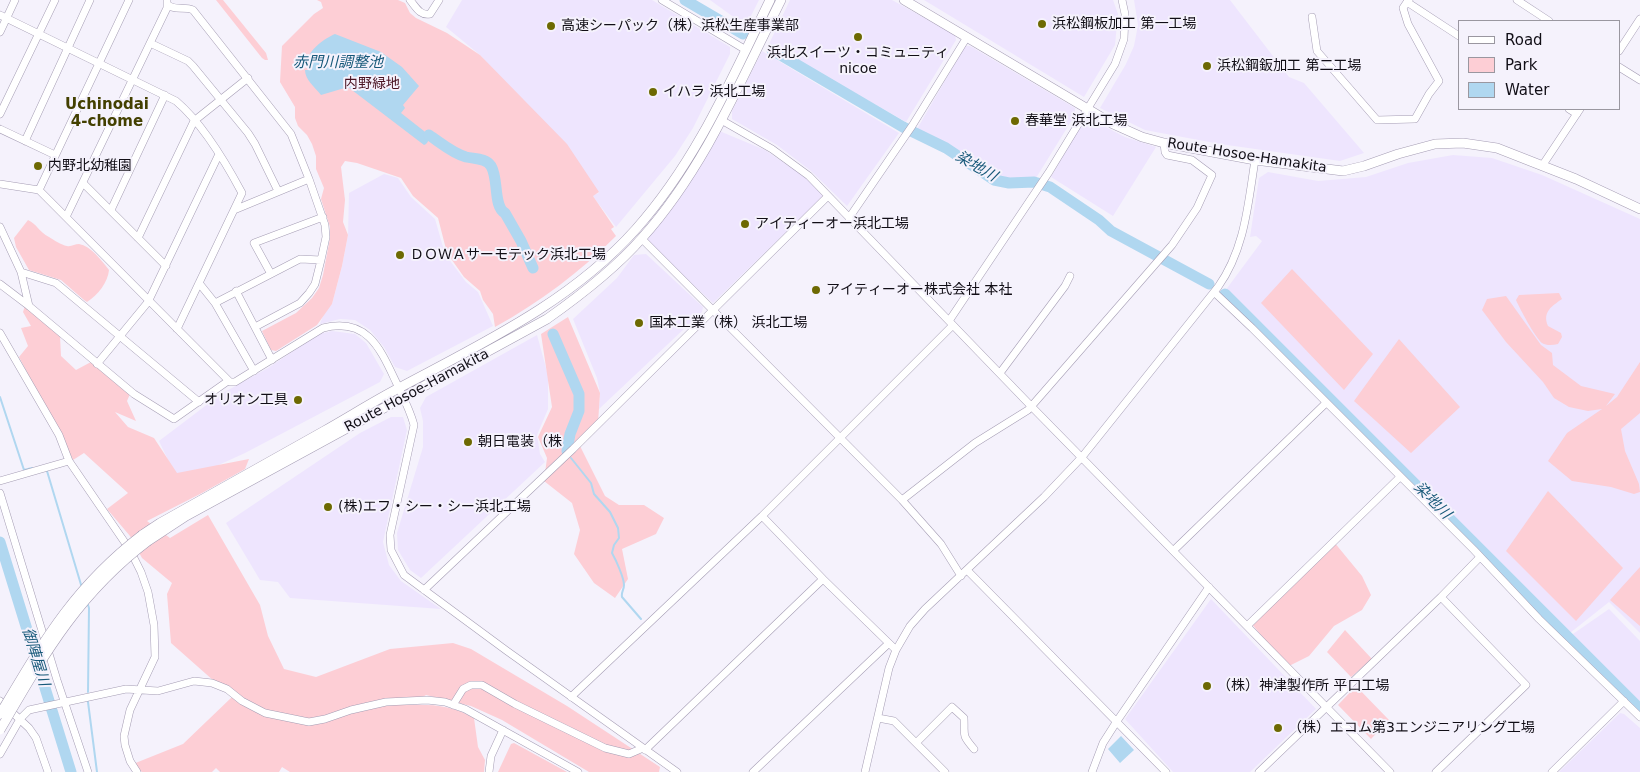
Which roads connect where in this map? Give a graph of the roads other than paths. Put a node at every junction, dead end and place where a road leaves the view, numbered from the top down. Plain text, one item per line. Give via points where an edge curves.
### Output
1 (15, 0) edge
2 (55, 0) edge
3 (90, 0) edge
4 (129, 0) edge
5 (410, 0) edge
6 (439, 0) edge
7 (662, 0) edge
8 (770, 0) edge
9 (780, 0) edge
10 (904, 0) edge
11 (1122, 0) edge
12 (1517, 0) edge
13 (1408, 1) edge
14 (170, 5) edge
15 (1312, 16) dead end
16 (3, 17) edge
17 (1640, 19) edge
18 (1547, 20) edge
19 (0, 32) edge
20 (38, 34) junction
21 (1458, 35) edge
22 (758, 37) junction
23 (967, 37) junction
24 (150, 43) junction
25 (68, 47) junction
26 (751, 47) junction
27 (1620, 49) edge
28 (99, 62) junction
29 (1620, 68) edge
30 (132, 78) junction
31 (248, 78) junction
32 (1640, 80) edge
33 (165, 94) junction
34 (221, 99) junction
35 (1088, 109) junction
36 (1579, 111) edge
37 (0, 114) edge
38 (194, 121) junction
39 (722, 121) junction
40 (0, 129) edge
41 (25, 141) junction
42 (1164, 144) junction
43 (219, 154) junction
44 (55, 155) junction
45 (1255, 160) junction
46 (1542, 166) junction
47 (310, 179) junction
48 (83, 183) junction
49 (0, 184) edge
50 (39, 190) junction
51 (278, 192) junction
52 (242, 193) junction
53 (828, 196) junction
54 (247, 204) junction
55 (1640, 209) edge
56 (111, 210) junction
57 (234, 210) junction
58 (66, 217) junction
59 (323, 217) junction
60 (849, 218) junction
61 (0, 227) edge
62 (138, 238) junction
63 (642, 239) junction
64 (321, 260) junction
65 (166, 266) junction
66 (21, 272) junction
67 (271, 274) junction
68 (1070, 276) dead end
69 (199, 283) junction
70 (0, 284) edge
71 (236, 291) junction
72 (1214, 292) junction
73 (148, 302) junction
74 (215, 303) junction
75 (29, 306) junction
76 (713, 311) junction
77 (951, 323) junction
78 (255, 327) junction
79 (177, 329) junction
80 (0, 333) edge
81 (120, 336) junction
82 (272, 360) junction
83 (97, 364) junction
84 (254, 371) junction
85 (1000, 374) junction
86 (229, 382) junction
87 (399, 388) junction
88 (404, 398) junction
89 (199, 402) junction
90 (1326, 403) junction
91 (1031, 406) junction
92 (839, 438) junction
93 (1082, 457) junction
94 (69, 461) junction
95 (1400, 477) junction
96 (0, 481) edge
97 (0, 493) edge
98 (902, 500) junction
99 (762, 516) junction
100 (145, 538) junction
101 (1174, 550) junction
102 (1480, 557) junction
103 (967, 570) junction
104 (961, 576) junction
105 (823, 579) junction
106 (1209, 587) junction
107 (424, 590) junction
108 (1441, 596) junction
109 (1248, 626) junction
110 (888, 644) junction
111 (896, 650) junction
112 (141, 689) junction
113 (570, 697) junction
114 (0, 701) edge
115 (1624, 701) junction
116 (65, 702) junction
117 (453, 705) junction
118 (1326, 707) junction
119 (0, 714) edge
120 (1640, 716) edge
121 (878, 718) junction
122 (20, 719) junction
123 (1117, 721) junction
124 (0, 730) edge
125 (502, 730) junction
126 (916, 743) junction
127 (644, 749) junction
128 (974, 749) dead end
129 (0, 754) edge
130 (48, 772) edge
131 (88, 772) edge
132 (138, 772) edge
133 (488, 772) edge
134 (578, 772) edge
135 (677, 772) edge
136 (753, 772) edge
137 (865, 772) edge
138 (945, 772) edge
139 (1092, 772) edge
140 (1166, 772) edge
141 (1259, 772) edge
142 (1390, 772) edge
143 (1436, 772) edge
144 (1552, 772) edge

1 - 16 street
2 - 20 street
3 - 25 street
4 - 28 street
5 - 6 street via 425,15 430,14
7 - 26 street
8 - 22 main road, Route Hosoe-Hamakita
9 - 22 main road, Route Hosoe-Hamakita
10 - 23 main road, Route Hosoe-Hamakita
11 - 35 street via 1125,23 1122,46
12 - 18 street
13 - 15 street via 1403,8 1408,24 1439,81 1416,119 1377,120 1317,51
13 - 21 street
14 - 24 street
14 - 31 street via 193,10
16 - 19 street
16 - 20 street
17 - 27 street
20 - 25 street
20 - 37 street
22 - 26 main road, Route Hosoe-Hamakita
23 - 35 main road, Route Hosoe-Hamakita
23 - 60 street via 912,126
24 - 30 street
24 - 34 street via 188,61
25 - 28 street
25 - 41 street
26 - 39 main road, Route Hosoe-Hamakita
26 - 87 main road, Route Hosoe-Hamakita via 666,194 636,230 592,273 538,311
28 - 30 street
28 - 44 street
29 - 32 street
30 - 33 street
30 - 48 street
31 - 34 street
31 - 47 street via 291,134
33 - 38 street via 181,105
33 - 56 street
34 - 38 street
34 - 51 street via 255,144
35 - 42 main road, Route Hosoe-Hamakita via 1113,124
35 - 77 street
36 - 46 street
38 - 43 street
38 - 62 street
39 - 53 street via 791,162
39 - 63 main road, Route Hosoe-Hamakita via 682,186
40 - 41 street
41 - 44 street
42 - 45 main road, Route Hosoe-Hamakita
42 - 91 street via 1167,155 1192,160 1212,175 1197,208 1161,257
43 - 52 street
43 - 65 street
44 - 50 street
45 - 46 main road, Route Hosoe-Hamakita via 1343,171 1435,144 1464,143 1497,148
45 - 72 street via 1242,237 1231,265
46 - 55 main road, Route Hosoe-Hamakita
47 - 51 street
47 - 59 street
48 - 56 street
48 - 58 street
49 - 50 street
50 - 58 street
51 - 54 street
52 - 54 street
52 - 57 street
53 - 60 street
53 - 76 street
54 - 57 street
56 - 62 street
57 - 69 street
58 - 73 street
59 - 64 street via 326,232
59 - 67 street via 254,243
60 - 77 street
61 - 66 street
62 - 65 street
63 - 76 street
63 - 88 main road, Route Hosoe-Hamakita via 577,298 548,319
64 - 67 street via 300,259
64 - 78 street via 315,284 304,300
65 - 73 street
66 - 75 street
66 - 81 street via 56,283
67 - 71 street
68 - 85 street
69 - 74 street
69 - 79 street
70 - 75 street
71 - 74 street
71 - 78 street
72 - 90 street
72 - 93 street
73 - 79 street
73 - 81 street
74 - 84 street
75 - 83 street
76 - 92 street
76 - 107 street via 574,449
77 - 85 street
77 - 92 street
78 - 82 street
79 - 86 street
80 - 94 street via 59,435
81 - 83 street
81 - 89 street
82 - 84 street
82 - 87 street via 322,328 349,327 373,341
83 - 89 street via 134,394 174,419
84 - 86 street
85 - 91 street
86 - 89 street
87 - 88 street
87 - 100 main road, Route Hosoe-Hamakita via 160,523
88 - 100 main road, Route Hosoe-Hamakita
88 - 107 street via 414,425 390,535 391,550 404,575
90 - 95 street
90 - 101 street
91 - 93 street
91 - 98 street via 988,433
92 - 98 street
92 - 99 street
93 - 101 street
93 - 103 street
94 - 96 street
94 - 112 street via 130,550 148,592 155,657
95 - 102 street
95 - 109 street
97 - 116 street
98 - 104 street via 941,544
99 - 105 street
99 - 113 street
100 - 119 main road, Route Hosoe-Hamakita, bridge via 113,559 73,600 41,645
100 - 124 main road, Route Hosoe-Hamakita, bridge via 76,610
101 - 106 street
102 - 108 street
102 - 115 street
103 - 104 street
103 - 123 street
104 - 111 street via 917,618
105 - 110 street
105 - 127 street
106 - 109 street
106 - 123 street
107 - 113 street
108 - 118 street
108 - 143 street via 1526,685
109 - 118 street
110 - 111 street
110 - 136 street
111 - 121 street
112 - 116 street via 126,689
112 - 117 street via 158,691 194,681 212,683 265,713 308,722 386,702 427,700
112 - 132 street via 128,717 124,736 130,761
113 - 127 street
114 - 122 street
115 - 120 street
115 - 144 street
116 - 122 street via 28,710
116 - 131 street
117 - 125 street
117 - 127 street via 463,689 472,684 482,685 605,748 629,754
118 - 141 street
118 - 142 street
121 - 126 street via 894,721
121 - 137 street
122 - 129 street
122 - 130 street via 36,738
123 - 139 street via 1103,743
123 - 140 street
125 - 133 street
125 - 134 street
126 - 128 street via 952,707 964,718 963,734
126 - 138 street
127 - 135 street

